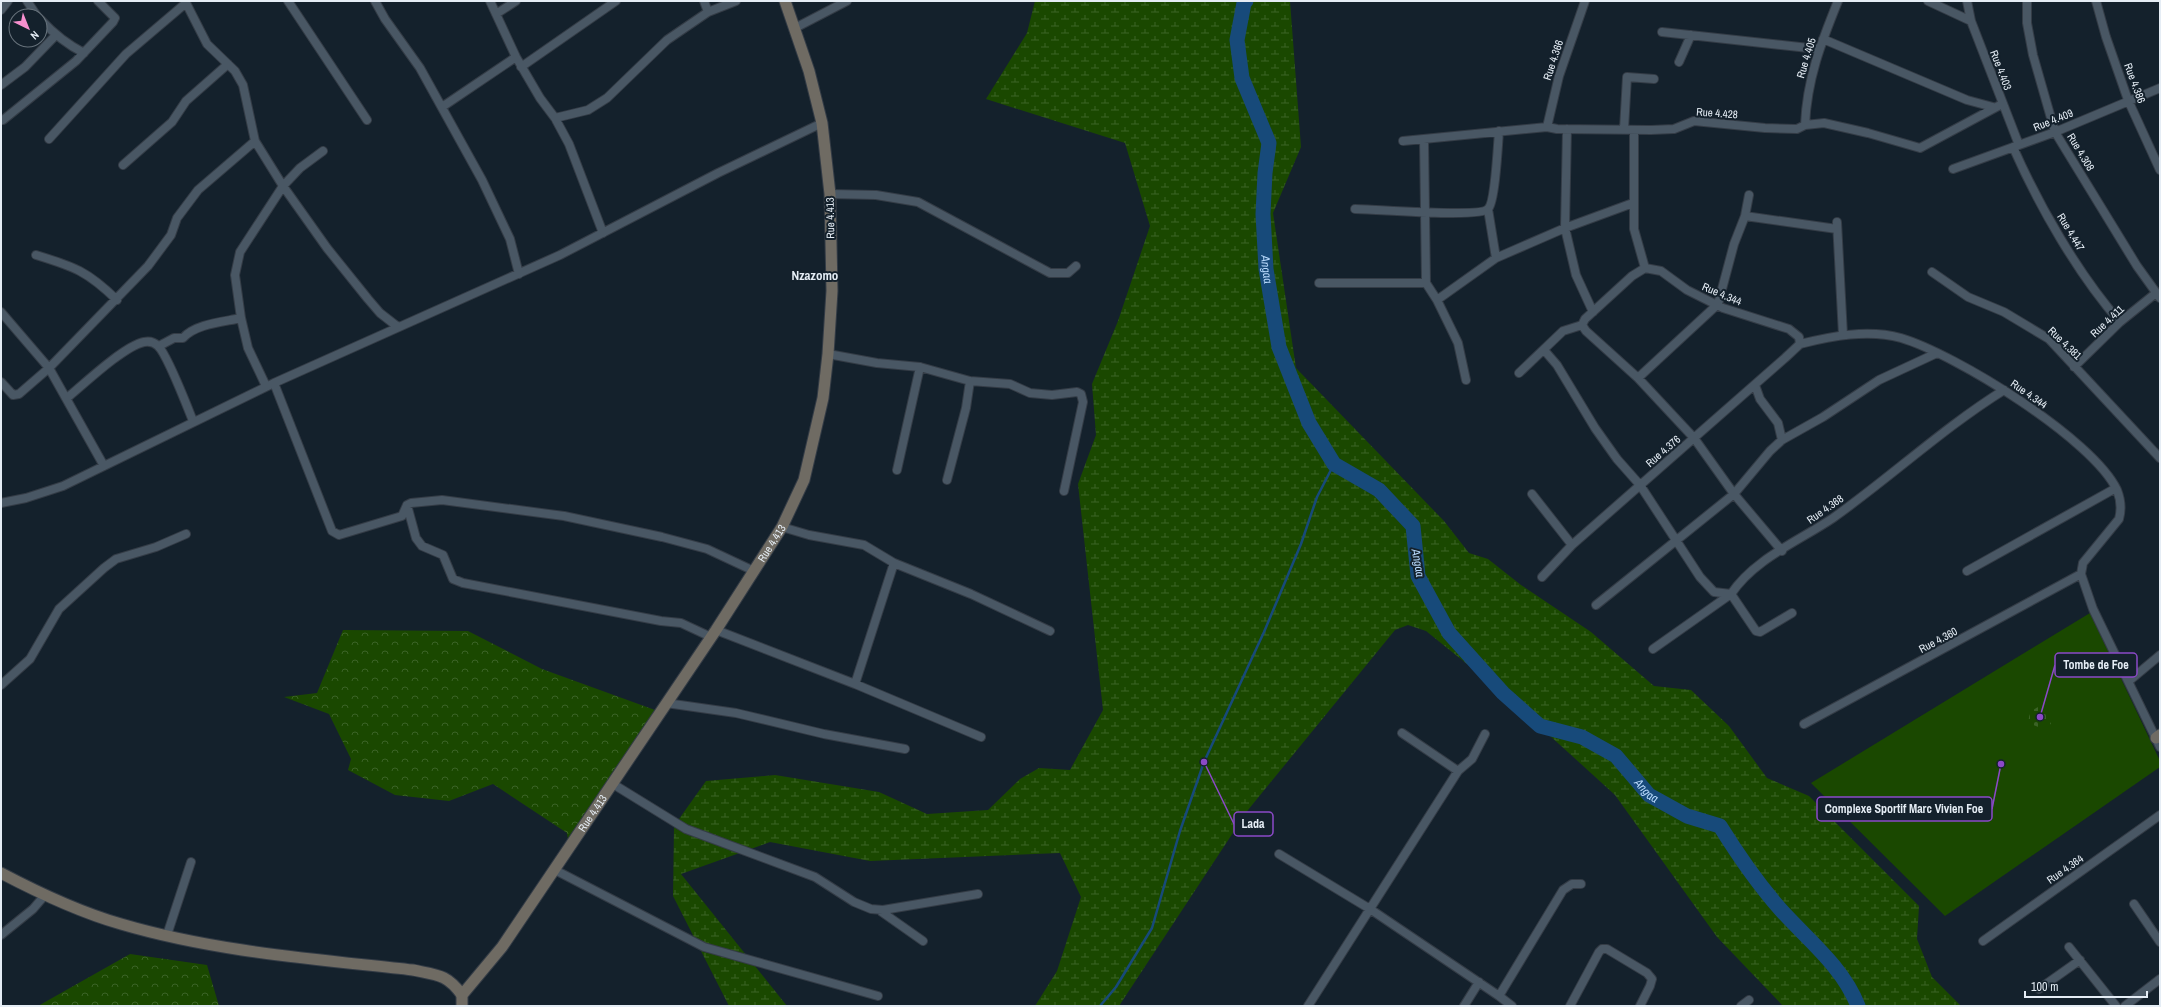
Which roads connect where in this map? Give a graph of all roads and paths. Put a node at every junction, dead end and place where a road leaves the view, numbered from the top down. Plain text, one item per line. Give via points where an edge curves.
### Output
1 (8, 1) edge
2 (98, 1) edge
3 (288, 1) edge
4 (375, 1) edge
5 (490, 1) edge
6 (516, 1) edge
7 (616, 1) edge
8 (704, 1) edge
9 (736, 1) edge
10 (785, 1) edge
11 (847, 1) edge
12 (1585, 1) edge
13 (1838, 1) edge
14 (1928, 1) edge
15 (1967, 1) edge
16 (2027, 1) edge
17 (2096, 1) edge
18 (185, 2) edge
19 (1, 10) edge
20 (708, 12) junction
21 (496, 14) junction
22 (1971, 21) junction
23 (48, 28) edge
24 (795, 28) junction
25 (1662, 32) dead end
26 (1691, 35) junction
27 (55, 36) junction
28 (1823, 39) junction
29 (1818, 49) junction
30 (84, 53) junction
31 (516, 57) junction
32 (1679, 62) dead end
33 (228, 64) junction
34 (521, 67) junction
35 (1654, 79) dead end
36 (1, 85) edge
37 (2160, 88) edge
38 (2128, 100) junction
39 (2002, 104) junction
40 (442, 107) junction
41 (1993, 107) junction
42 (555, 118) junction
43 (3, 120) dead end
44 (367, 120) dead end
45 (822, 123) junction
46 (1805, 125) junction
47 (1547, 127) junction
48 (1567, 129) junction
49 (1624, 129) junction
50 (1634, 130) junction
51 (1499, 131) junction
52 (2055, 132) junction
53 (49, 139) dead end
54 (1403, 140) dead end
55 (1424, 140) junction
56 (255, 141) junction
57 (2016, 146) junction
58 (323, 151) dead end
59 (123, 165) dead end
60 (2159, 166) edge
61 (1953, 169) dead end
62 (283, 186) junction
63 (830, 194) junction
64 (1749, 195) dead end
65 (1634, 203) junction
66 (1355, 209) dead end
67 (1488, 210) junction
68 (1423, 211) junction
69 (1745, 216) junction
70 (1565, 228) junction
71 (603, 233) junction
72 (36, 255) dead end
73 (1496, 258) junction
74 (1076, 266) dead end
75 (1645, 268) junction
76 (1932, 272) dead end
77 (519, 274) junction
78 (1319, 283) dead end
79 (1426, 284) junction
80 (2158, 295) edge
81 (117, 300) junction
82 (1437, 300) junction
83 (1718, 304) junction
84 (1, 312) edge
85 (1593, 312) junction
86 (241, 318) junction
87 (2120, 322) junction
88 (1582, 325) junction
89 (398, 327) junction
90 (1843, 335) junction
91 (1800, 344) junction
92 (159, 346) junction
93 (1544, 350) junction
94 (1937, 353) junction
95 (828, 354) junction
96 (920, 367) junction
97 (2074, 367) junction
98 (49, 368) junction
99 (1520, 373) dead end
100 (1638, 378) junction
101 (1466, 380) dead end
102 (970, 381) junction
103 (1, 382) edge
104 (274, 383) junction
105 (1755, 385) junction
106 (266, 386) junction
107 (2004, 390) junction
108 (67, 398) junction
109 (193, 421) junction
110 (1694, 438) junction
111 (1782, 440) junction
112 (2160, 458) edge
113 (104, 466) junction
114 (896, 470) dead end
115 (947, 480) dead end
116 (1640, 485) junction
117 (2116, 488) junction
118 (1064, 490) dead end
119 (1532, 494) dead end
120 (1734, 494) junction
121 (1, 503) edge
122 (407, 505) junction
123 (782, 527) junction
124 (186, 534) dead end
125 (1676, 540) junction
126 (1572, 545) junction
127 (1782, 551) junction
128 (894, 563) junction
129 (754, 571) junction
130 (1967, 571) dead end
131 (2081, 574) junction
132 (1542, 577) dead end
133 (1731, 594) junction
134 (1596, 606) dead end
135 (1792, 613) dead end
136 (1050, 631) dead end
137 (714, 634) junction
138 (1653, 649) dead end
139 (2160, 655) edge
140 (2129, 681) junction
141 (855, 684) junction
142 (1, 685) edge
143 (666, 704) junction
144 (1804, 724) dead end
145 (1402, 733) dead end
146 (1484, 734) dead end
147 (981, 738) dead end
148 (2159, 740) edge
149 (905, 749) dead end
150 (1458, 771) junction
151 (613, 784) junction
152 (2160, 815) edge
153 (1279, 854) dead end
154 (191, 862) dead end
155 (555, 870) junction
156 (1, 873) edge
157 (1581, 884) dead end
158 (978, 894) dead end
159 (45, 895) junction
160 (2134, 904) dead end
161 (1370, 909) junction
162 (879, 910) junction
163 (1, 935) edge
164 (167, 935) junction
165 (923, 941) dead end
166 (1983, 941) dead end
167 (2160, 942) edge
168 (2069, 947) dead end
169 (2080, 960) junction
170 (2160, 979) edge
171 (1479, 982) junction
172 (2039, 989) dead end
173 (878, 996) dead end
174 (1499, 996) junction
175 (1749, 1000) dead end
176 (462, 1001) edge
177 (1308, 1006) edge
178 (1464, 1006) edge
179 (1512, 1006) edge
180 (1570, 1006) edge
181 (1640, 1006) edge
182 (1741, 1006) edge
183 (2116, 1006) edge
184 (2125, 1006) edge

1 - 19 street
2 - 30 street via 115,18
3 - 44 street
4 - 40 street via 420,68
5 - 21 street
6 - 21 street
7 - 34 street
8 - 20 street
9 - 20 street
10 - 24 street, Rue 4.413
11 - 24 street
12 - 47 street, Rue 4.366 via 1559,76
13 - 28 street, Rue 4.405
14 - 22 street
15 - 22 street, Rue 4.403
16 - 52 street, Rue 4.308 via 2027,23 2032,55
17 - 38 street, Rue 4.386
18 - 33 street via 207,44
18 - 53 street via 126,54
20 - 42 street via 667,40 607,98 588,110
21 - 31 street
22 - 39 street, Rue 4.403
23 - 27 street
24 - 45 street, Rue 4.413
25 - 26 street
26 - 29 street
26 - 32 street
27 - 30 street
27 - 36 street via 25,67
28 - 29 street, Rue 4.405
28 - 41 street via 1967,100
29 - 46 street, Rue 4.405 via 1807,93
30 - 43 street
31 - 34 street
31 - 40 street
33 - 56 street via 243,85
33 - 59 street via 186,101 172,122
34 - 42 street
35 - 49 street via 1627,77
37 - 38 street, Rue 4.409
38 - 52 street, Rue 4.409
38 - 60 street, Rue 4.386
39 - 41 street, Rue 4.428
39 - 57 street, Rue 4.403
40 - 77 street via 482,180 510,239
41 - 46 street, Rue 4.428 via 1920,148 1824,123
42 - 71 street via 569,144
45 - 63 street, Rue 4.413
45 - 71 street
46 - 50 street, Rue 4.428 via 1797,129 1765,128 1694,121 1674,128
47 - 48 street, Rue 4.428
47 - 51 street, Rue 4.428
48 - 49 street, Rue 4.428
48 - 70 street
49 - 50 street, Rue 4.428
50 - 65 street
51 - 55 street, Rue 4.428
51 - 67 street via 1492,204
52 - 57 street, Rue 4.409
52 - 80 street, Rue 4.308 via 2137,266
54 - 55 street, Rue 4.428
55 - 68 street
56 - 62 street
56 - 81 street via 198,190 177,218 171,236
57 - 61 street, Rue 4.409
57 - 87 street, Rue 4.447 via 2027,179 2067,247 2106,306
58 - 62 street via 300,168
62 - 86 street via 240,252 235,275
62 - 89 street via 359,288 380,313
63 - 74 street via 876,195 918,202 1050,273 1068,274
63 - 95 street, Rue 4.413 via 832,291
64 - 69 street
65 - 70 street
65 - 75 street via 1634,229
66 - 68 street
67 - 68 street via 1460,213
67 - 73 street
68 - 79 street
69 - 83 street via 1734,244
69 - 90 street via 1837,226
70 - 73 street
70 - 85 street via 1576,275
71 - 77 street
72 - 81 street via 73,266 95,279
73 - 82 street
75 - 83 street, Rue 4.344 via 1661,272 1687,290
75 - 85 street via 1632,276
76 - 97 street, Rue 4.381 via 1968,297 2030,326 2048,339
77 - 89 street
78 - 79 street
79 - 82 street
80 - 87 street, Rue 4.411
81 - 98 street
82 - 101 street via 1458,343
83 - 91 street, Rue 4.344 via 1723,308 1789,329 1799,337
83 - 100 street
84 - 98 street
85 - 88 street
86 - 92 street via 195,329 183,338 174,338
86 - 106 street via 248,348
87 - 97 street, Rue 4.411
88 - 93 street via 1563,331
88 - 100 street
89 - 104 street
90 - 91 street, Rue 4.344
90 - 94 street, Rue 4.344 via 1868,333 1900,338
91 - 105 street, Rue 4.376
92 - 108 street via 142,342 110,363
92 - 109 street
93 - 99 street
93 - 116 street via 1557,365 1617,459
94 - 107 street, Rue 4.344
94 - 111 street via 1879,380 1823,417
95 - 96 street via 877,363
95 - 123 street, Rue 4.413 via 823,398 809,465
96 - 102 street
96 - 114 street
97 - 112 street, Rue 4.381
98 - 103 street via 19,394 13,395
98 - 108 street
100 - 110 street
102 - 115 street via 966,408
102 - 118 street via 1001,382 1030,393 1081,394 1083,402
104 - 106 street
104 - 122 street via 332,531 339,535 398,518 402,516
105 - 110 street, Rue 4.376
105 - 111 street via 1760,399 1778,423
106 - 109 street
107 - 117 street, Rue 4.344 via 2073,439 2090,455
107 - 127 street, Rue 4.368 via 1970,412 1833,518
108 - 113 street
109 - 113 street
110 - 116 street, Rue 4.376
110 - 120 street
111 - 120 street
113 - 121 street via 63,486
116 - 125 street
116 - 126 street, Rue 4.376
117 - 130 street
117 - 131 street, Rue 4.344 via 2122,510 2119,519 2083,563
119 - 126 street
120 - 125 street
120 - 127 street
122 - 129 street via 442,500 564,516 662,536 707,549
122 - 137 street via 416,538 422,546 443,555 453,579 471,585 681,623
123 - 128 street via 864,545
123 - 129 street, Rue 4.413
124 - 142 street via 156,547 116,559 104,568 59,609 30,659
125 - 133 street via 1700,577 1714,592
125 - 134 street
126 - 132 street, Rue 4.376
127 - 133 street, Rue 4.368 via 1755,568
128 - 136 street
128 - 141 street
129 - 137 street, Rue 4.413
131 - 140 street via 2093,609
131 - 144 street, Rue 4.360
133 - 135 street via 1756,631 1760,632
133 - 138 street, Rue 4.368
137 - 141 street
137 - 143 street, Rue 4.413
139 - 140 street
140 - 148 street
141 - 147 street
143 - 149 street via 736,713 824,734
143 - 151 street, Rue 4.413
145 - 150 street
146 - 150 street via 1472,759
150 - 161 street
151 - 155 street, Rue 4.413
151 - 162 street via 686,829 815,877 854,902
152 - 166 street, Rue 4.364
153 - 161 street
154 - 164 street
155 - 173 street via 704,947
155 - 176 street, Rue 4.413
156 - 159 street
157 - 174 street via 1572,884 1563,890
158 - 162 street
159 - 163 street via 33,909
159 - 164 street via 120,924
160 - 167 street
161 - 171 street
161 - 177 street
162 - 165 street
164 - 176 street via 223,948 413,970 443,977 453,983
168 - 169 street
169 - 172 street
169 - 183 street
170 - 184 street
171 - 174 street
171 - 178 street
174 - 179 street
175 - 182 street
180 - 181 street via 1602,949 1607,949 1652,978

